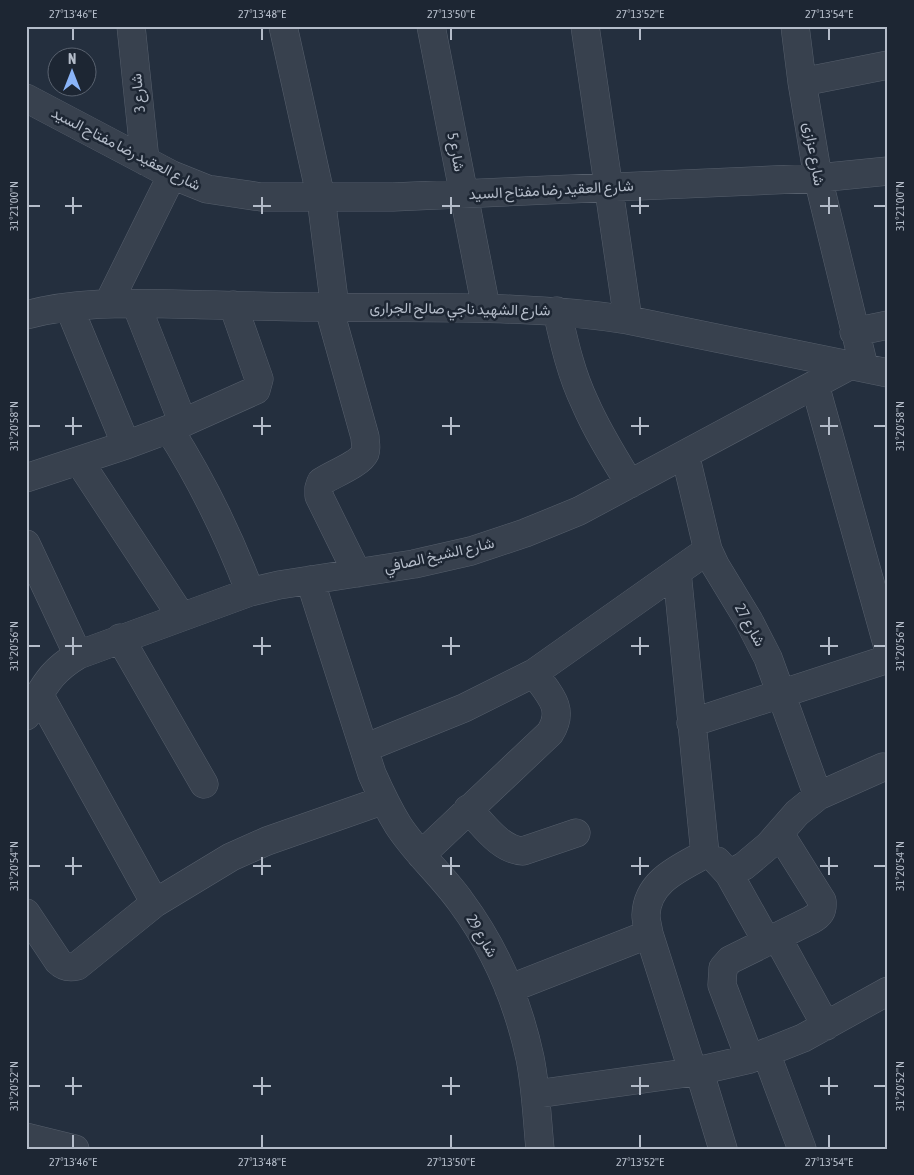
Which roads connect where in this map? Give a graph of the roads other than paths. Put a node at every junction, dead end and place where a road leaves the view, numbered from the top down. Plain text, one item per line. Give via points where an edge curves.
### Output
1 (131, 26) edge
2 (283, 26) edge
3 (431, 26) edge
4 (585, 26) edge
5 (795, 26) edge
6 (888, 66) edge
7 (802, 82) junction
8 (26, 98) edge
9 (145, 160) junction
10 (888, 171) edge
11 (172, 175) junction
12 (818, 178) junction
13 (609, 187) junction
14 (464, 194) junction
15 (321, 198) junction
16 (108, 304) junction
17 (136, 304) junction
18 (233, 305) junction
19 (69, 307) junction
20 (332, 308) junction
21 (486, 308) junction
22 (557, 311) junction
23 (26, 315) edge
24 (628, 320) junction
25 (888, 325) edge
26 (854, 332) junction
27 (868, 368) edge
28 (815, 385) junction
29 (176, 426) junction
30 (126, 445) junction
31 (685, 454) junction
32 (79, 461) junction
33 (26, 478) edge
34 (630, 484) junction
35 (26, 544) edge
36 (708, 550) junction
37 (357, 572) junction
38 (677, 572) junction
39 (310, 580) junction
40 (250, 592) junction
41 (181, 616) junction
42 (120, 638) junction
43 (888, 648) edge
44 (78, 654) junction
45 (888, 660) edge
46 (534, 673) junction
47 (780, 694) junction
48 (30, 704) edge
49 (691, 723) junction
50 (364, 748) junction
51 (883, 768) dead end
52 (204, 784) dead end
53 (818, 796) junction
54 (384, 800) junction
55 (468, 809) junction
56 (576, 833) dead end
57 (780, 834) junction
58 (705, 854) junction
59 (421, 855) junction
60 (729, 874) junction
61 (155, 903) junction
62 (26, 914) edge
63 (649, 934) junction
64 (772, 939) junction
65 (509, 989) junction
66 (888, 991) edge
67 (826, 1026) junction
68 (758, 1056) junction
69 (696, 1071) junction
70 (536, 1094) junction
71 (26, 1137) edge
72 (75, 1149) edge
73 (540, 1149) edge
74 (723, 1149) edge
75 (802, 1149) edge

1 - 9 street, شارع 3
2 - 15 street
3 - 14 street, شارع 5
4 - 13 street
5 - 7 street, شارع عزازى
6 - 7 street
7 - 12 street, شارع عزازى
8 - 9 street, شارع العقيد رضا مفتاح السيد
9 - 11 street, شارع العقيد رضا مفتاح السيد
10 - 12 street, شارع العقيد رضا مفتاح السيد
11 - 15 street, شارع العقيد رضا مفتاح السيد via 207,189 233,194
11 - 16 street
12 - 13 street, شارع العقيد رضا مفتاح السيد
12 - 26 street, شارع عزازى
13 - 14 street, شارع العقيد رضا مفتاح السيد
13 - 24 street
14 - 15 street, شارع العقيد رضا مفتاح السيد
14 - 21 street, شارع 5
15 - 20 street
16 - 17 street, شارع الشهيد ناجي صالح الجرارى
16 - 19 street, شارع الشهيد ناجي صالح الجرارى
17 - 18 street, شارع الشهيد ناجي صالح الجرارى
17 - 29 street
18 - 20 street, شارع الشهيد ناجي صالح الجرارى
18 - 29 street via 258,373 259,385 256,390
19 - 23 street, شارع الشهيد ناجي صالح الجرارى
19 - 30 street
20 - 21 street, شارع الشهيد ناجي صالح الجرارى
20 - 37 street via 366,446 359,460 321,482 319,496
21 - 22 street, شارع الشهيد ناجي صالح الجرارى
22 - 24 street, شارع الشهيد ناجي صالح الجرارى
22 - 34 street via 568,357 584,402
24 - 27 street, شارع الشهيد ناجي صالح الجرارى
25 - 26 street
26 - 27 street, شارع عزازى
27 - 28 street, شارع الشيخ الصافي
28 - 31 street, شارع الشيخ الصافي
28 - 43 street
29 - 30 street
29 - 40 street via 233,547
30 - 32 street
31 - 34 street, شارع الشيخ الصافي
31 - 36 street, شارع 27
32 - 33 street
32 - 41 street
34 - 37 street, شارع الشيخ الصافي via 525,533 471,551
35 - 44 street
36 - 38 street
36 - 47 street, شارع 27 via 758,638
37 - 39 street, شارع الشيخ الصافي
38 - 46 street
38 - 49 street
39 - 40 street, شارع الشيخ الصافي
39 - 50 street, شارع 29
40 - 41 street, شارع الشيخ الصافي
41 - 42 street, شارع الشيخ الصافي
42 - 44 street, شارع الشيخ الصافي
42 - 52 street
44 - 48 street, شارع الشيخ الصافي via 62,664
45 - 47 street
46 - 50 street via 464,708
46 - 55 street via 555,702 555,726
47 - 49 street
47 - 53 street, شارع 27
48 - 61 street
49 - 58 street
50 - 54 street, شارع 29
51 - 53 street
53 - 57 street via 797,813
54 - 59 street, شارع 29
54 - 61 street via 240,853
55 - 56 street via 502,844 514,851 523,851
55 - 59 street
57 - 60 street via 757,856
57 - 64 street via 822,901 823,910 819,916
58 - 60 street via 720,863
58 - 63 street via 664,877 654,888 646,916
59 - 65 street, شارع 29 via 461,901 480,929
60 - 64 street
61 - 62 street via 77,966 70,968 58,961
63 - 65 street
63 - 69 street
64 - 67 street
64 - 68 street via 730,960 722,968 721,976 722,985
65 - 70 street, شارع 29 via 521,1023
66 - 67 street
67 - 68 street
68 - 69 street
68 - 75 street
69 - 70 street
69 - 74 street
70 - 73 street, شارع 29
71 - 72 street

